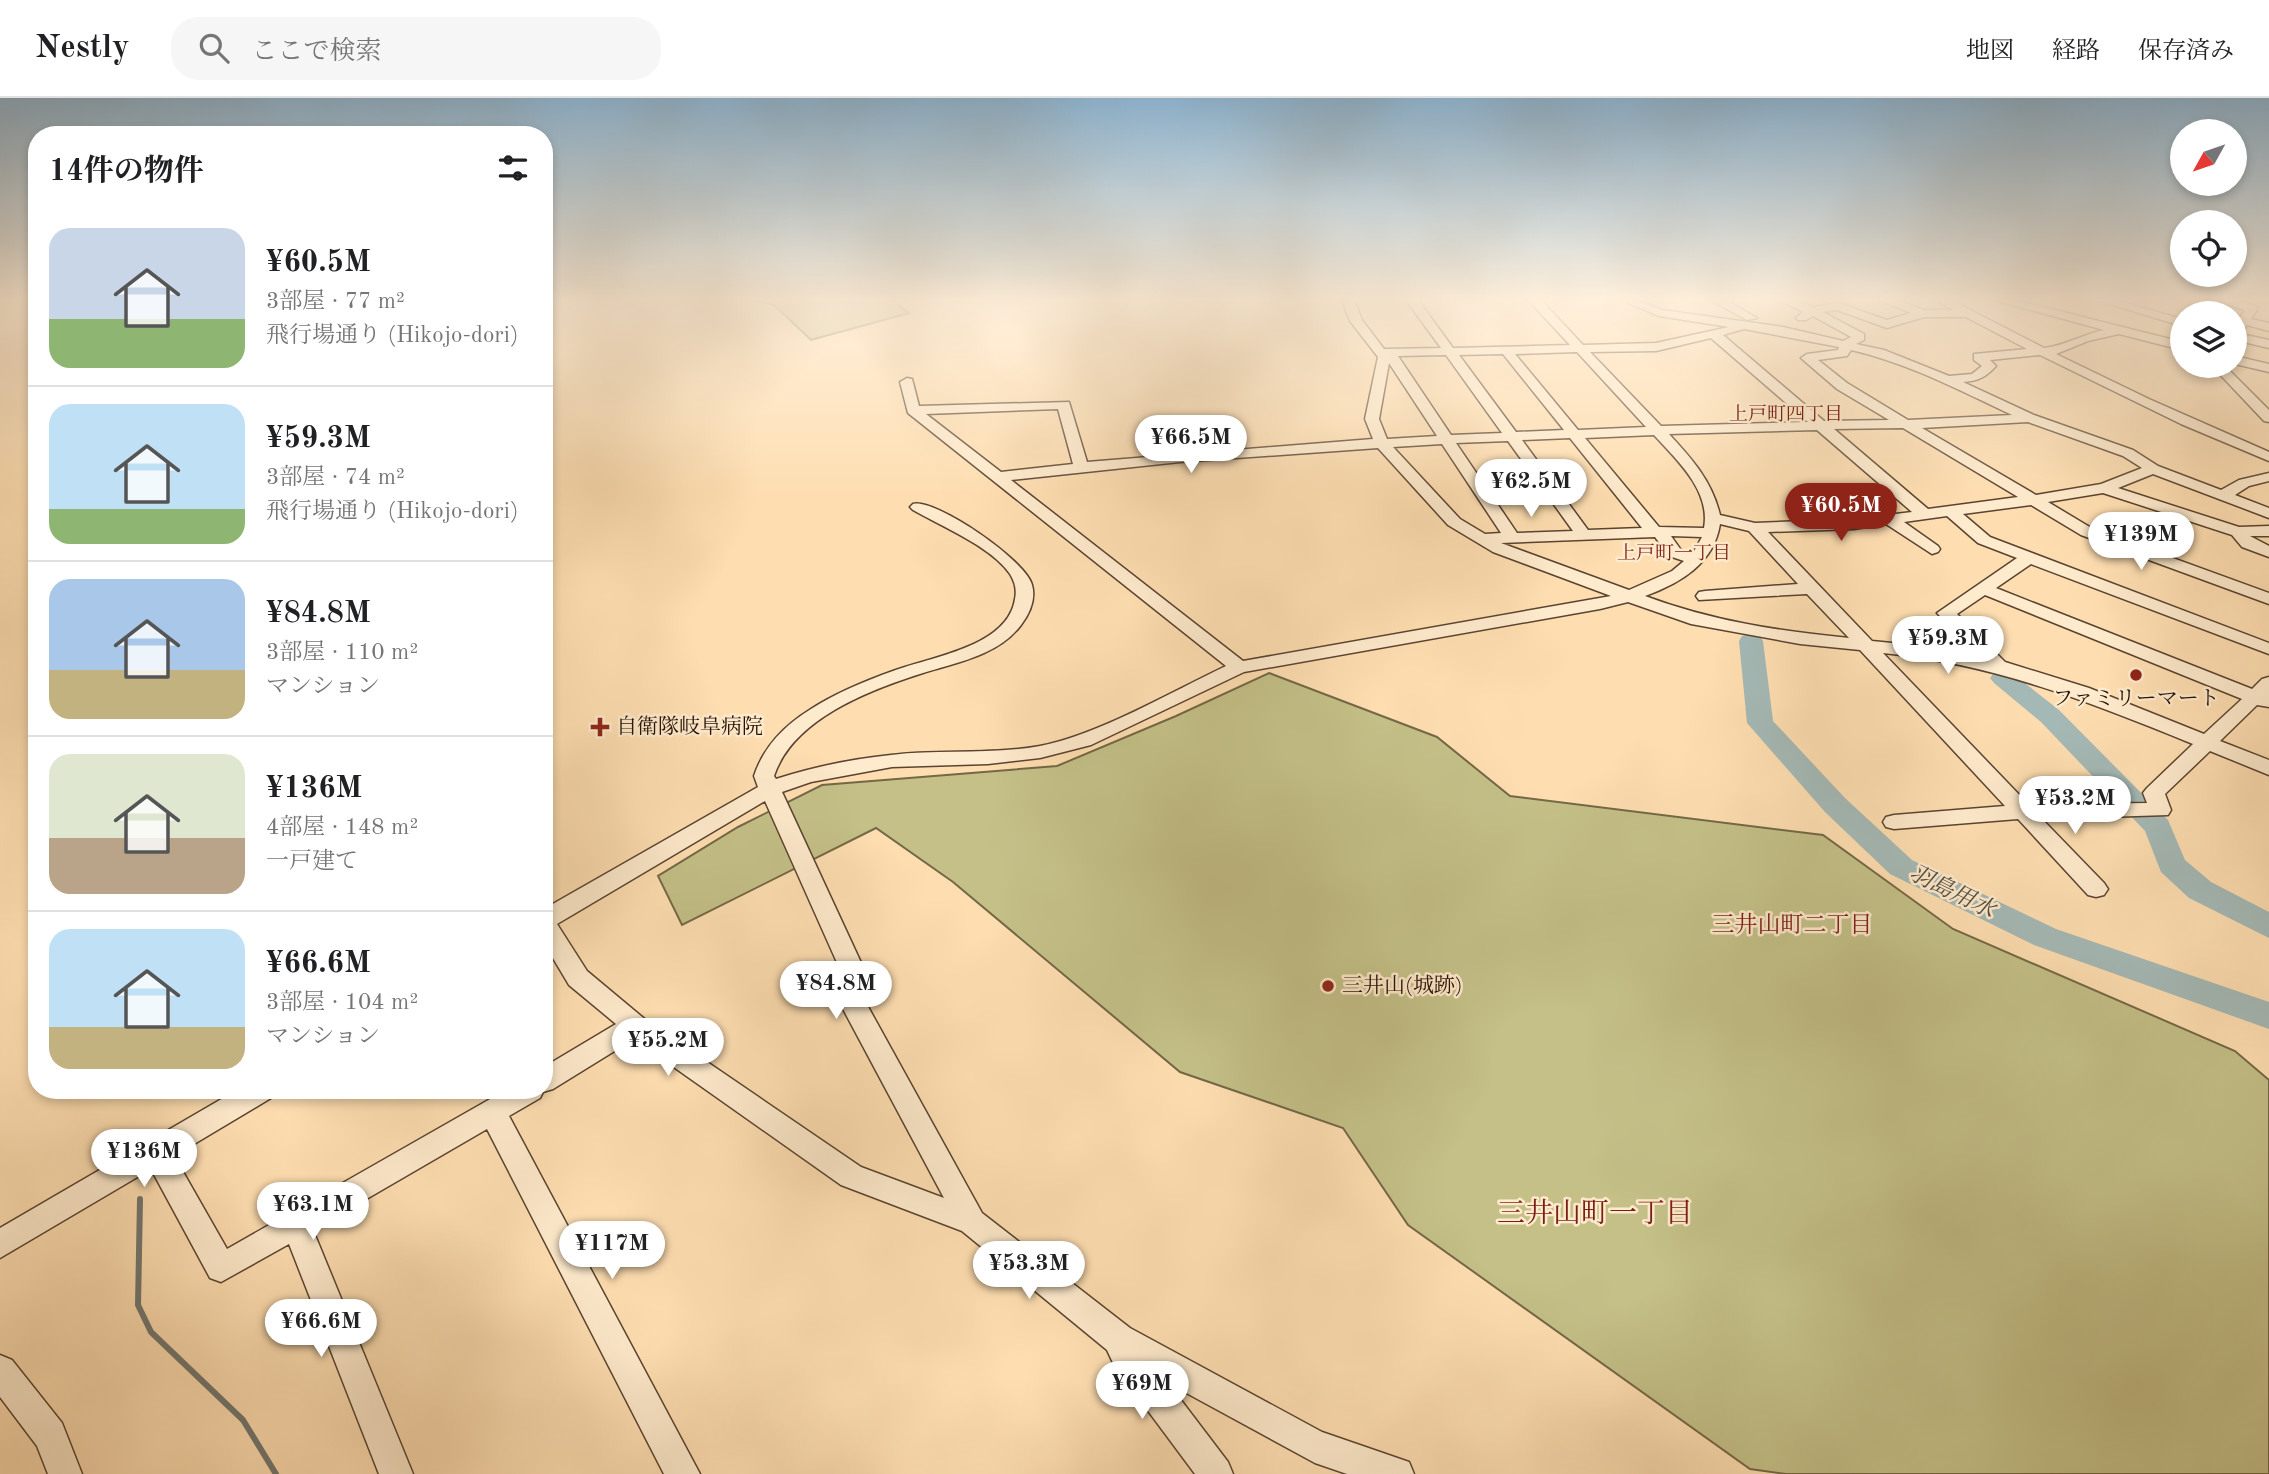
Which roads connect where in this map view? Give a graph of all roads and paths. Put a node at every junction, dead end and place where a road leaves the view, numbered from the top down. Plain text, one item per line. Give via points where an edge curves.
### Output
1 (1384, 364) edge
2 (1394, 364) edge
3 (1458, 364) edge
4 (1517, 364) edge
5 (1594, 364) edge
6 (1750, 364) edge
7 (1815, 364) edge
8 (1909, 364) edge
9 (1988, 364) edge
10 (2066, 364) edge
11 (2230, 378) edge
12 (1948, 380) junction
13 (907, 382) dead end
14 (2269, 398) edge
15 (2254, 401) junction
16 (913, 410) junction
17 (2029, 418) junction
18 (2269, 418) edge
19 (1901, 423) junction
20 (1822, 425) junction
21 (1657, 431) junction
22 (1574, 434) junction
23 (1510, 436) junction
24 (1446, 439) junction
25 (1381, 442) junction
26 (2269, 457) edge
27 (1081, 467) junction
28 (2153, 470) junction
29 (998, 477) junction
30 (2269, 477) edge
31 (2104, 488) junction
32 (2224, 495) junction
33 (2033, 500) junction
34 (918, 507) dead end
35 (1950, 512) junction
36 (2269, 513) edge
37 (1924, 514) junction
38 (1889, 519) junction
39 (1713, 526) junction
40 (1755, 528) junction
41 (2269, 531) edge
42 (1657, 532) junction
43 (2238, 532) junction
44 (1584, 535) junction
45 (1512, 538) junction
46 (1479, 539) junction
47 (1932, 549) dead end
48 (2269, 552) edge
49 (2029, 558) junction
50 (1696, 560) junction
51 (1677, 576) junction
52 (1814, 588) junction
53 (1982, 589) junction
54 (1705, 596) junction
55 (1629, 598) junction
56 (2269, 599) edge
57 (1718, 616) dead end
58 (1866, 644) junction
59 (2269, 649) edge
60 (1998, 666) junction
61 (1239, 667) junction
62 (2264, 694) edge
63 (2207, 742) junction
64 (2269, 768) edge
65 (772, 788) junction
66 (2023, 812) junction
67 (1894, 822) dead end
68 (2096, 889) dead end
69 (553, 917) edge
70 (553, 937) edge
71 (635, 1025) junction
72 (553, 1075) edge
73 (246, 1099) edge
74 (516, 1099) edge
75 (494, 1113) junction
76 (157, 1153) junction
77 (972, 1222) junction
78 (296, 1224) junction
79 (0, 1244) edge
80 (1119, 1339) junction
81 (0, 1371) edge
82 (65, 1474) edge
83 (396, 1474) edge
84 (682, 1474) edge
85 (1216, 1474) edge
86 (1397, 1474) edge

1 - 25 street via 1372,419
2 - 24 street
3 - 23 street
4 - 22 street
5 - 21 street
6 - 20 street
7 - 19 street
8 - 12 street
9 - 12 street via 1976,377
10 - 26 street
11 - 15 street
12 - 17 street
13 - 16 street
14 - 15 street
15 - 18 street
16 - 27 street via 1064,405
16 - 29 street
17 - 19 street
17 - 28 street via 2128,453
19 - 20 street
19 - 33 street
20 - 21 street
20 - 37 street
21 - 22 street
21 - 39 street via 1703,484 1712,504
22 - 23 street
22 - 42 street
23 - 24 street
23 - 44 street
24 - 25 street
24 - 45 street
25 - 27 street
25 - 46 street via 1446,514
27 - 29 street
28 - 31 street
28 - 32 street
29 - 61 street
30 - 32 street via 2244,483
31 - 33 street
31 - 43 street
32 - 36 street
33 - 35 street
33 - 56 street via 2087,532
34 - 65 street via 1013,566 1024,589 1024,605 1016,620 989,643 866,689 810,718 780,743 766,763 764,776
35 - 37 street
35 - 49 street via 1984,540
37 - 38 street
38 - 40 street
38 - 47 street
39 - 40 street
39 - 42 street
39 - 50 street
40 - 52 street
41 - 43 street
42 - 44 street
42 - 50 street via 1675,553
43 - 48 street via 2248,544
44 - 45 street
45 - 46 street
46 - 55 street
49 - 53 street
49 - 59 street
50 - 51 street
51 - 54 street via 1693,583
51 - 55 street
52 - 54 street
52 - 58 street
53 - 60 street via 1946,613
53 - 62 street
54 - 57 street
55 - 58 street via 1736,629
55 - 61 street
58 - 60 street
58 - 66 street
60 - 63 street via 2082,692
61 - 65 street via 1084,741 1014,755 845,768
62 - 63 street
63 - 64 street
63 - 66 street via 2154,793 2161,810
65 - 69 street
65 - 77 street via 851,967 848,994
66 - 67 street
66 - 68 street
70 - 71 street via 578,978
71 - 72 street
71 - 77 street via 851,1176
73 - 76 street
74 - 75 street
75 - 78 street
75 - 84 street
76 - 78 street via 221,1268
76 - 79 street
77 - 80 street
78 - 83 street
80 - 85 street via 1125,1354
80 - 86 street via 1315,1446
81 - 82 street via 50,1435

